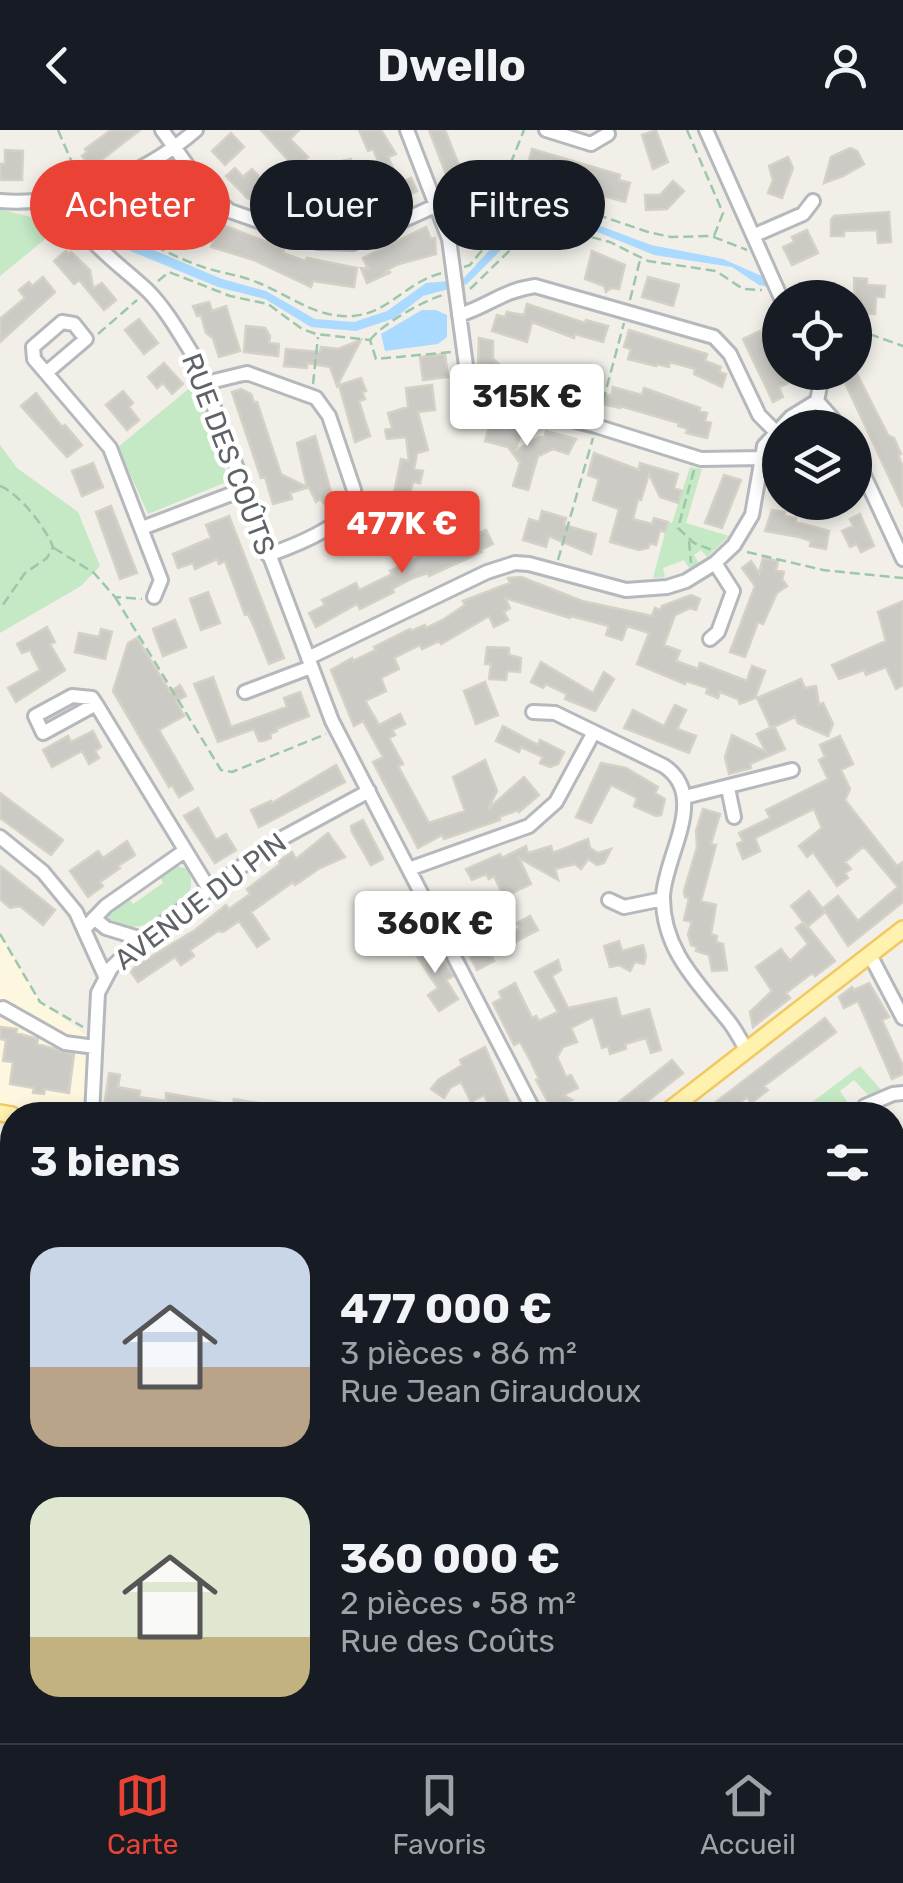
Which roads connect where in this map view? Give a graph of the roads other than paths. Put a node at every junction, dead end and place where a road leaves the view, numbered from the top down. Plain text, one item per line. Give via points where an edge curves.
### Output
1 (162, 130) edge
2 (196, 130) edge
3 (406, 130) edge
4 (546, 130) edge
5 (706, 130) edge
6 (608, 134) dead end
7 (174, 147) junction
8 (151, 160) edge
9 (433, 198) edge
10 (0, 202) edge
11 (30, 202) edge
12 (813, 202) dead end
13 (433, 207) edge
14 (755, 236) junction
15 (102, 250) edge
16 (450, 250) edge
17 (774, 280) edge
18 (458, 315) junction
19 (46, 374) junction
20 (206, 383) junction
21 (819, 390) edge
22 (817, 401) junction
23 (804, 410) edge
24 (825, 410) edge
25 (762, 418) edge
26 (761, 458) joint
27 (242, 490) junction
28 (872, 492) edge
29 (142, 528) junction
30 (268, 556) junction
31 (903, 559) edge
32 (715, 564) junction
33 (154, 596) road end
34 (710, 639) dead end
35 (310, 663) junction
36 (245, 692) dead end
37 (96, 704) dead end
38 (532, 712) dead end
39 (594, 732) junction
40 (792, 770) dead end
41 (728, 788) junction
42 (369, 792) junction
43 (685, 798) junction
44 (734, 817) dead end
45 (0, 837) edge
46 (183, 852) junction
47 (409, 868) junction
48 (208, 889) junction
49 (663, 899) junction
50 (609, 900) dead end
51 (90, 923) junction
52 (903, 929) edge
53 (142, 938) junction
54 (870, 954) junction
55 (105, 976) junction
56 (3, 1008) dead end
57 (903, 1018) edge
58 (96, 1041) junction
59 (747, 1050) junction
60 (903, 1093) edge
61 (93, 1102) edge
62 (529, 1102) edge
63 (680, 1102) edge
64 (874, 1102) edge

1 - 7 street
2 - 7 street
3 - 9 street
4 - 6 street via 591,144
5 - 14 street
7 - 8 street
7 - 13 street via 204,189 230,211 318,242 352,243
10 - 11 street
12 - 14 street via 803,214
14 - 17 street
15 - 20 street, RUE DES COÛTS via 174,324
16 - 18 street
18 - 25 street via 507,290 535,286 714,337 730,354
18 - 26 street via 466,380 483,398 698,458
19 - 19 street via 86,339 74,324 62,322 33,346
19 - 29 street via 110,448
20 - 27 street, RUE DES COÛTS
20 - 30 street via 247,373 311,395 329,416 355,503 343,518
21 - 22 street
22 - 23 street
22 - 24 street
26 - 32 street via 752,515
27 - 29 street
27 - 30 street, RUE DES COÛTS
28 - 31 street
29 - 33 street via 161,580
30 - 35 street, RUE DES COÛTS
32 - 34 street via 733,591
32 - 35 street via 667,587 626,590 516,563
35 - 36 street
35 - 42 street, RUE DES COÛTS
37 - 46 street
38 - 39 street via 555,713
39 - 43 street via 671,771
39 - 47 street via 556,802 529,826
40 - 41 street
41 - 43 street
41 - 44 street
42 - 47 street, RUE DES COÛTS
42 - 48 street, AVENUE DU PIN via 296,829
43 - 49 street
45 - 51 street
46 - 48 street
46 - 51 street
47 - 62 street, RUE DES COÛTS
48 - 53 street, AVENUE DU PIN
49 - 50 street via 624,906
49 - 59 street via 682,963
51 - 53 street
51 - 55 street
52 - 54 main road
53 - 55 street, AVENUE DU PIN
54 - 57 street
54 - 59 main road
55 - 58 street, AVENUE DU PIN
56 - 58 street via 65,1043
58 - 61 street, AVENUE DU PIN
59 - 63 main road
60 - 64 street

